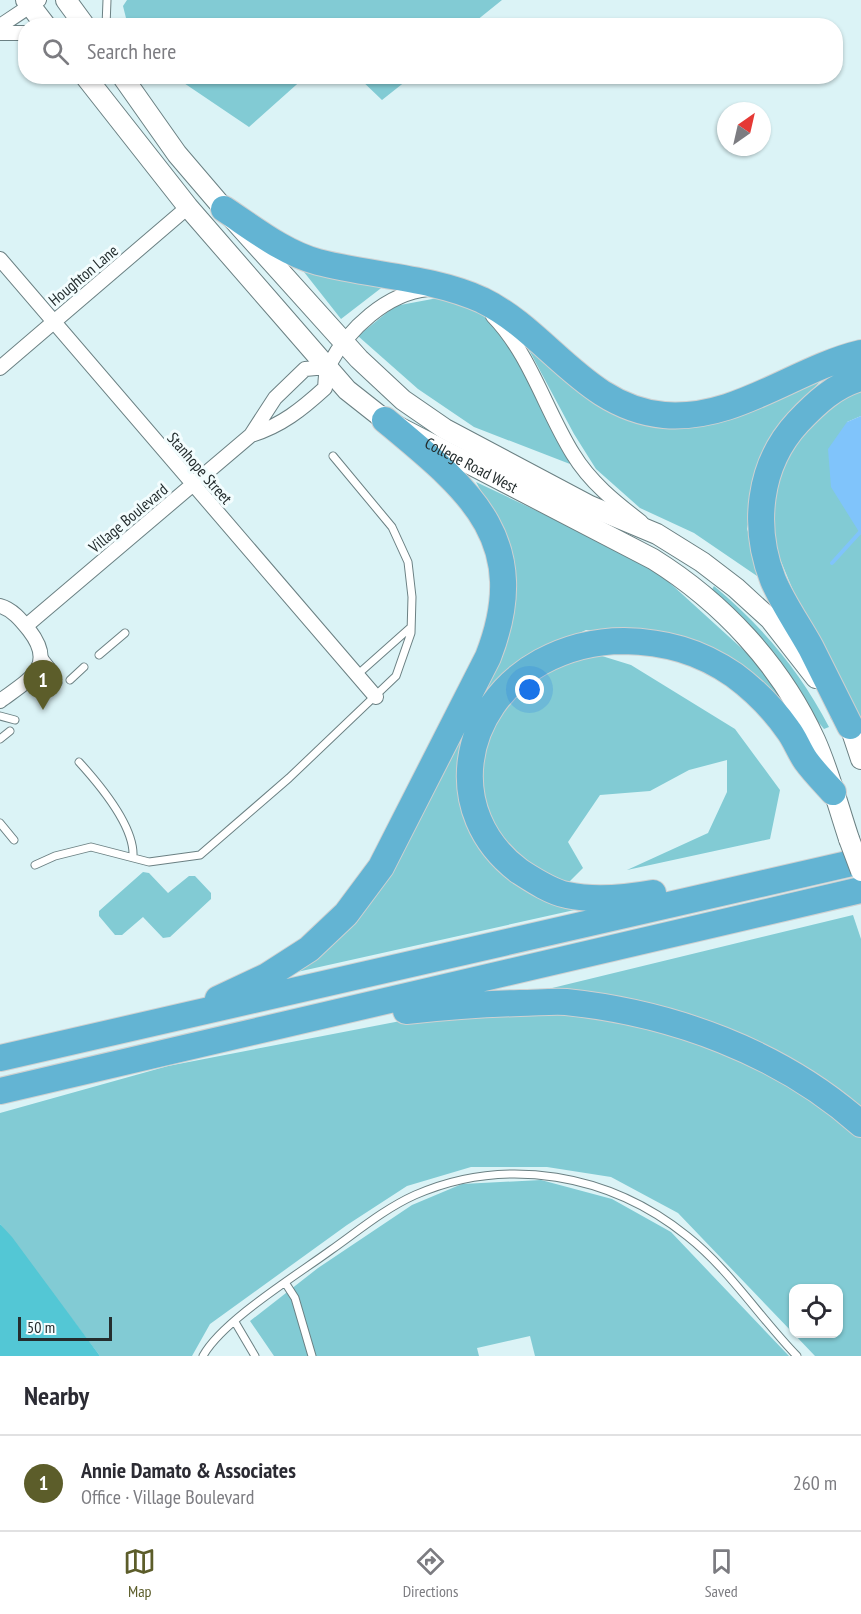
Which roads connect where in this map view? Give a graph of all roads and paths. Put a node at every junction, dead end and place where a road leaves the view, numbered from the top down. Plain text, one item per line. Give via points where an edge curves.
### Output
1 (66, 0) edge
2 (107, 0) edge
3 (32, 2) edge
4 (41, 18) edge
5 (79, 18) edge
6 (106, 18) edge
7 (0, 26) edge
8 (0, 33) edge
9 (18, 33) edge
10 (91, 84) edge
11 (128, 84) edge
12 (189, 207) junction
13 (224, 208) junction
14 (0, 259) edge
15 (449, 288) junction
16 (54, 322) junction
17 (344, 343) junction
18 (861, 352) edge
19 (327, 367) junction
20 (0, 368) edge
21 (861, 378) edge
22 (385, 420) junction
23 (251, 435) junction
24 (333, 456) dead end
25 (193, 485) junction
26 (657, 534) junction
27 (0, 606) edge
28 (26, 626) junction
29 (411, 627) junction
30 (125, 633) dead end
31 (99, 655) dead end
32 (43, 656) junction
33 (84, 667) dead end
34 (357, 675) junction
35 (72, 678) dead end
36 (58, 683) dead end
37 (376, 697) junction
38 (0, 702) edge
39 (0, 716) edge
40 (15, 720) dead end
41 (850, 726) junction
42 (10, 731) dead end
43 (1, 738) edge
44 (861, 759) edge
45 (79, 762) dead end
46 (832, 792) junction
47 (0, 823) edge
48 (14, 840) dead end
49 (855, 850) edge
50 (133, 857) junction
51 (36, 865) dead end
52 (861, 871) edge
53 (758, 885) junction
54 (861, 890) edge
55 (184, 1015) junction
56 (292, 1024) junction
57 (0, 1058) edge
58 (0, 1091) edge
59 (861, 1124) edge
60 (285, 1284) junction
61 (235, 1322) junction
62 (203, 1356) edge
63 (255, 1356) edge
64 (312, 1356) edge
65 (797, 1356) edge

1 - 5 street
2 - 6 lane
3 - 4 street
3 - 7 street
8 - 9 street
10 - 12 street, College Road West
11 - 13 street, College Road West via 177,154
12 - 16 street, Houghton Lane
12 - 19 street, College Road West
13 - 15 highway via 294,254
13 - 17 street, College Road West
14 - 16 street, Stanhope Street
15 - 17 street, Village Boulevard via 399,295 378,307
15 - 18 highway via 483,301 514,322 588,385 611,399 663,415 717,410
15 - 26 street via 503,326 589,477
16 - 20 street, Houghton Lane
16 - 25 street, Stanhope Street
17 - 19 street, Village Boulevard
17 - 26 street, College Road West via 404,400 446,429 590,506
19 - 22 street, College Road West via 347,390
19 - 23 street, Village Boulevard via 305,369 275,398
19 - 23 street, Village Boulevard via 325,387 313,399 281,423
21 - 41 highway via 819,401 787,434 769,468 761,507 760,539 773,581
22 - 46 street, College Road West via 632,546 710,600 752,643 799,710 815,741
22 - 55 highway via 439,465 477,504 491,531 500,563 504,595 500,627 381,867 346,915 309,949 267,976
23 - 25 street, Village Boulevard
24 - 29 lane via 392,527 408,562
25 - 28 street, Village Boulevard
25 - 34 street, Stanhope Street
26 - 41 street, College Road West via 702,562 770,619
27 - 28 street
28 - 32 street via 40,644
29 - 34 lane
29 - 37 lane via 396,676
30 - 31 lane
32 - 36 lane
32 - 38 street via 40,667
33 - 35 lane
34 - 37 street, Stanhope Street
37 - 50 lane via 200,855 150,862
39 - 40 lane
41 - 44 street, College Road West
42 - 43 lane
45 - 50 lane via 103,788 134,843
46 - 49 street, College Road West
46 - 53 highway via 788,729 763,701 735,676 698,653 656,642 606,641 563,651 523,672 497,697 480,724 470,758 470,788 481,828 500,857 532,880 567,895 622,899 678,889
47 - 48 lane
49 - 52 street, College Road West, bridge
49 - 53 highway
50 - 51 lane via 91,847
53 - 55 highway
54 - 56 highway
55 - 57 highway
56 - 58 highway
56 - 59 highway via 462,1005 564,1002 643,1015 709,1035 779,1065 838,1103
60 - 61 lane
60 - 64 lane via 295,1298
60 - 65 lane via 381,1214 414,1196 448,1183 487,1175 559,1176 623,1196 655,1212 689,1237
61 - 62 lane via 210,1343
61 - 63 lane

